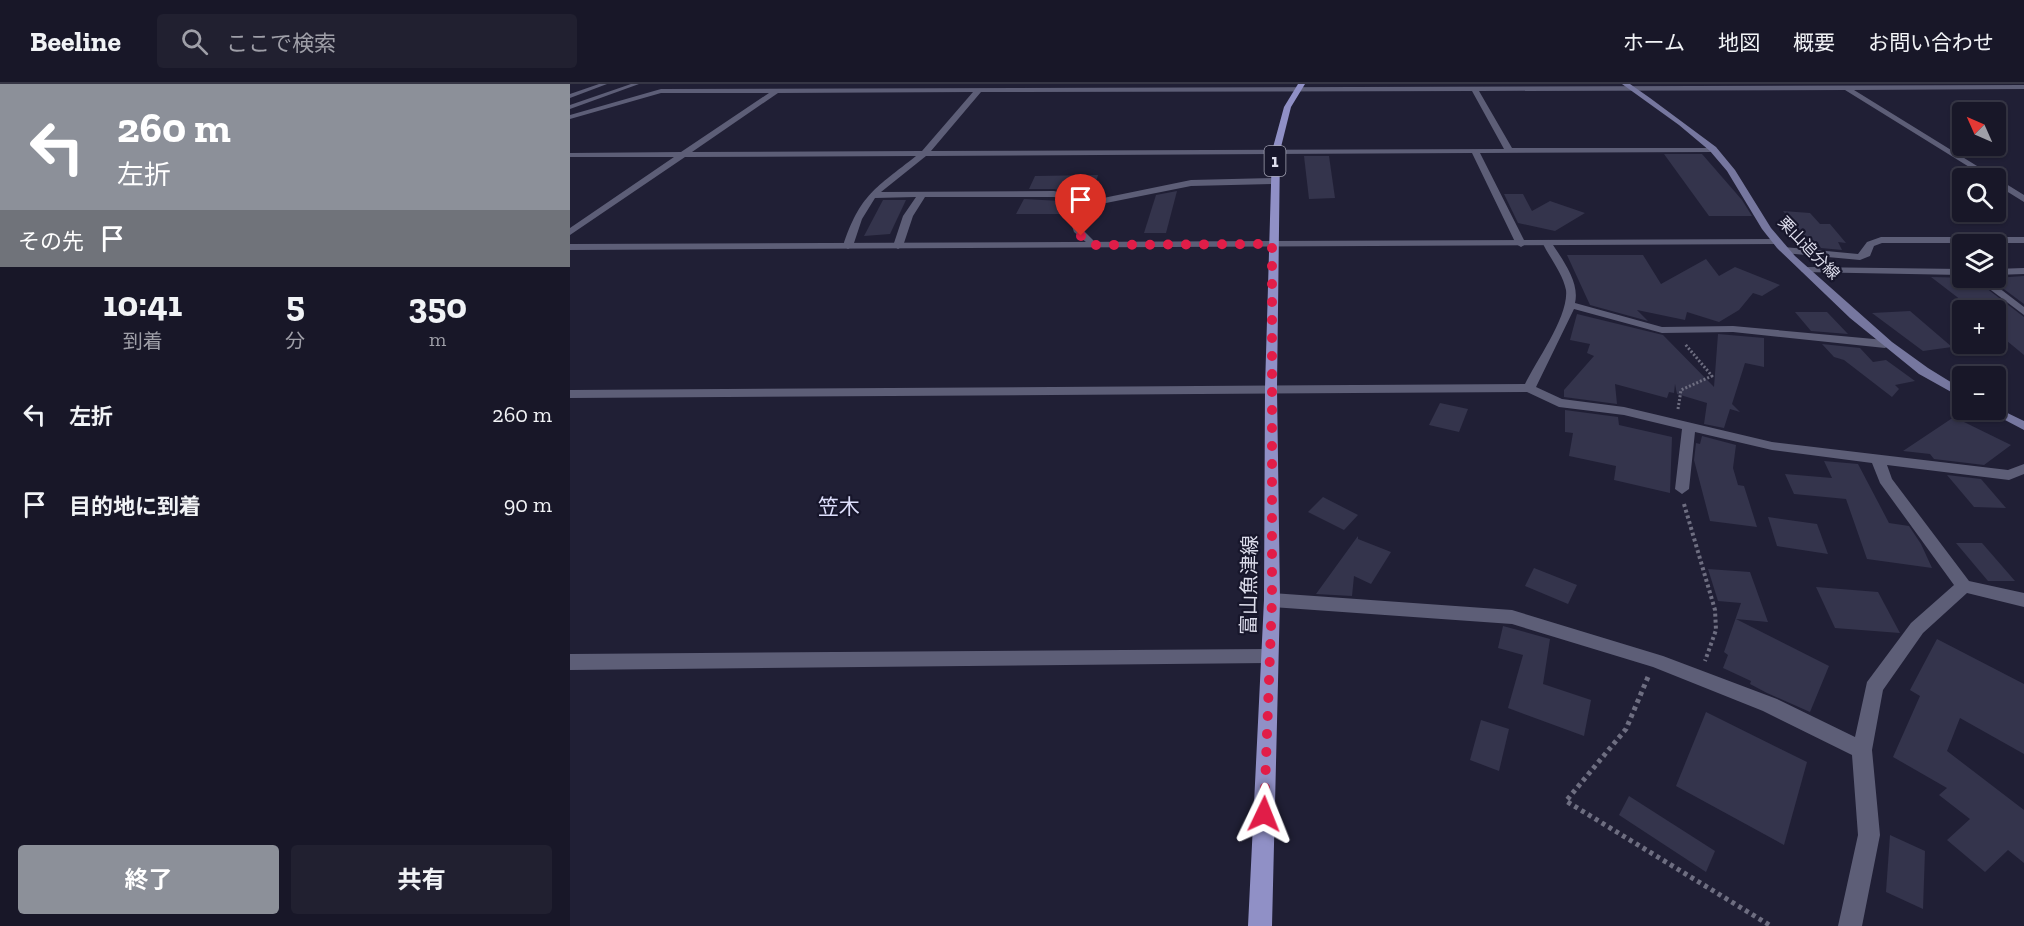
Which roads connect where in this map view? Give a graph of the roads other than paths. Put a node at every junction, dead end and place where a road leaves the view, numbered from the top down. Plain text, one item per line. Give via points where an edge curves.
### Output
1 (604, 84) edge
2 (636, 84) edge
3 (668, 84) edge
4 (1628, 86) edge
5 (1843, 86) edge
6 (1276, 87) edge
7 (1300, 87) edge
8 (2024, 87) edge
9 (1475, 88) junction
10 (979, 90) junction
11 (661, 91) junction
12 (776, 91) junction
13 (570, 96) edge
14 (570, 107) edge
15 (570, 117) edge
16 (1474, 150) junction
17 (1509, 150) junction
18 (1714, 150) junction
19 (1275, 151) junction
20 (925, 153) junction
21 (684, 154) junction
22 (570, 155) edge
23 (1976, 168) edge
24 (1274, 181) junction
25 (2006, 187) edge
26 (922, 194) junction
27 (873, 195) junction
28 (2024, 199) edge
29 (1072, 207) junction
30 (570, 232) edge
31 (2024, 240) edge
32 (1272, 244) junction
33 (1521, 244) junction
34 (1548, 244) junction
35 (1093, 245) junction
36 (848, 246) junction
37 (898, 246) junction
38 (1780, 246) junction
39 (570, 247) edge
40 (1806, 270) junction
41 (2024, 271) edge
42 (1952, 272) edge
43 (2006, 272) edge
44 (1993, 288) edge
45 (1570, 305) junction
46 (2024, 312) edge
47 (1885, 344) junction
48 (1271, 388) junction
49 (1529, 388) junction
50 (1952, 388) edge
51 (570, 394) edge
52 (2006, 417) edge
53 (2024, 426) edge
54 (1689, 428) junction
55 (1878, 460) junction
56 (2024, 469) edge
57 (1682, 489) road end
58 (1964, 586) junction
59 (1272, 600) junction
60 (2024, 600) edge
61 (1268, 656) junction
62 (570, 662) edge
63 (1862, 750) junction
64 (1260, 926) edge
65 (1850, 926) edge

1 - 13 lane
2 - 14 lane
3 - 11 street
4 - 5 street
4 - 9 street
4 - 18 main road, 栗山追分線
5 - 8 street
5 - 23 street
6 - 7 street
6 - 10 street
7 - 9 street
7 - 19 main road, 1 via 1280,126
9 - 17 street
10 - 12 street
10 - 20 street
11 - 12 street
11 - 15 street
12 - 21 street
16 - 17 street
16 - 19 street
16 - 33 street
17 - 18 street
18 - 38 main road, 栗山追分線
19 - 20 street
19 - 24 main road, 1
20 - 21 street
20 - 27 street
21 - 22 street
21 - 30 street
24 - 29 street via 1191,183
24 - 32 main road, 1
25 - 28 street
26 - 27 street
26 - 29 street via 1054,194 1067,197
26 - 37 street via 908,216
27 - 36 street via 855,221
29 - 35 street via 1071,220 1081,236
31 - 38 street via 1881,240 1870,244 1860,257
32 - 33 street
32 - 35 street
32 - 48 main road, 富山魚津線 / 1
33 - 34 street
34 - 38 street
34 - 45 street via 1571,291
35 - 37 street
36 - 37 street
36 - 39 street
38 - 40 main road, 栗山追分線
40 - 42 street
40 - 47 main road, 栗山追分線
41 - 43 street
44 - 46 street
45 - 47 street via 1673,331 1733,329
45 - 49 street
47 - 50 main road, 栗山追分線
48 - 49 street
48 - 51 street
48 - 59 main road, 富山魚津線 / 1
49 - 54 street via 1559,403 1624,411
52 - 53 main road
54 - 55 street via 1772,446
54 - 57 street
55 - 56 street via 2009,475
55 - 58 street via 1886,480
58 - 60 street
58 - 63 street via 1917,628 1874,688
59 - 61 main road, 富山魚津線 / 1
59 - 63 street via 1512,617 1657,661 1770,705
61 - 62 street
61 - 64 main road, 富山魚津線 / 1
63 - 65 street via 1869,835

